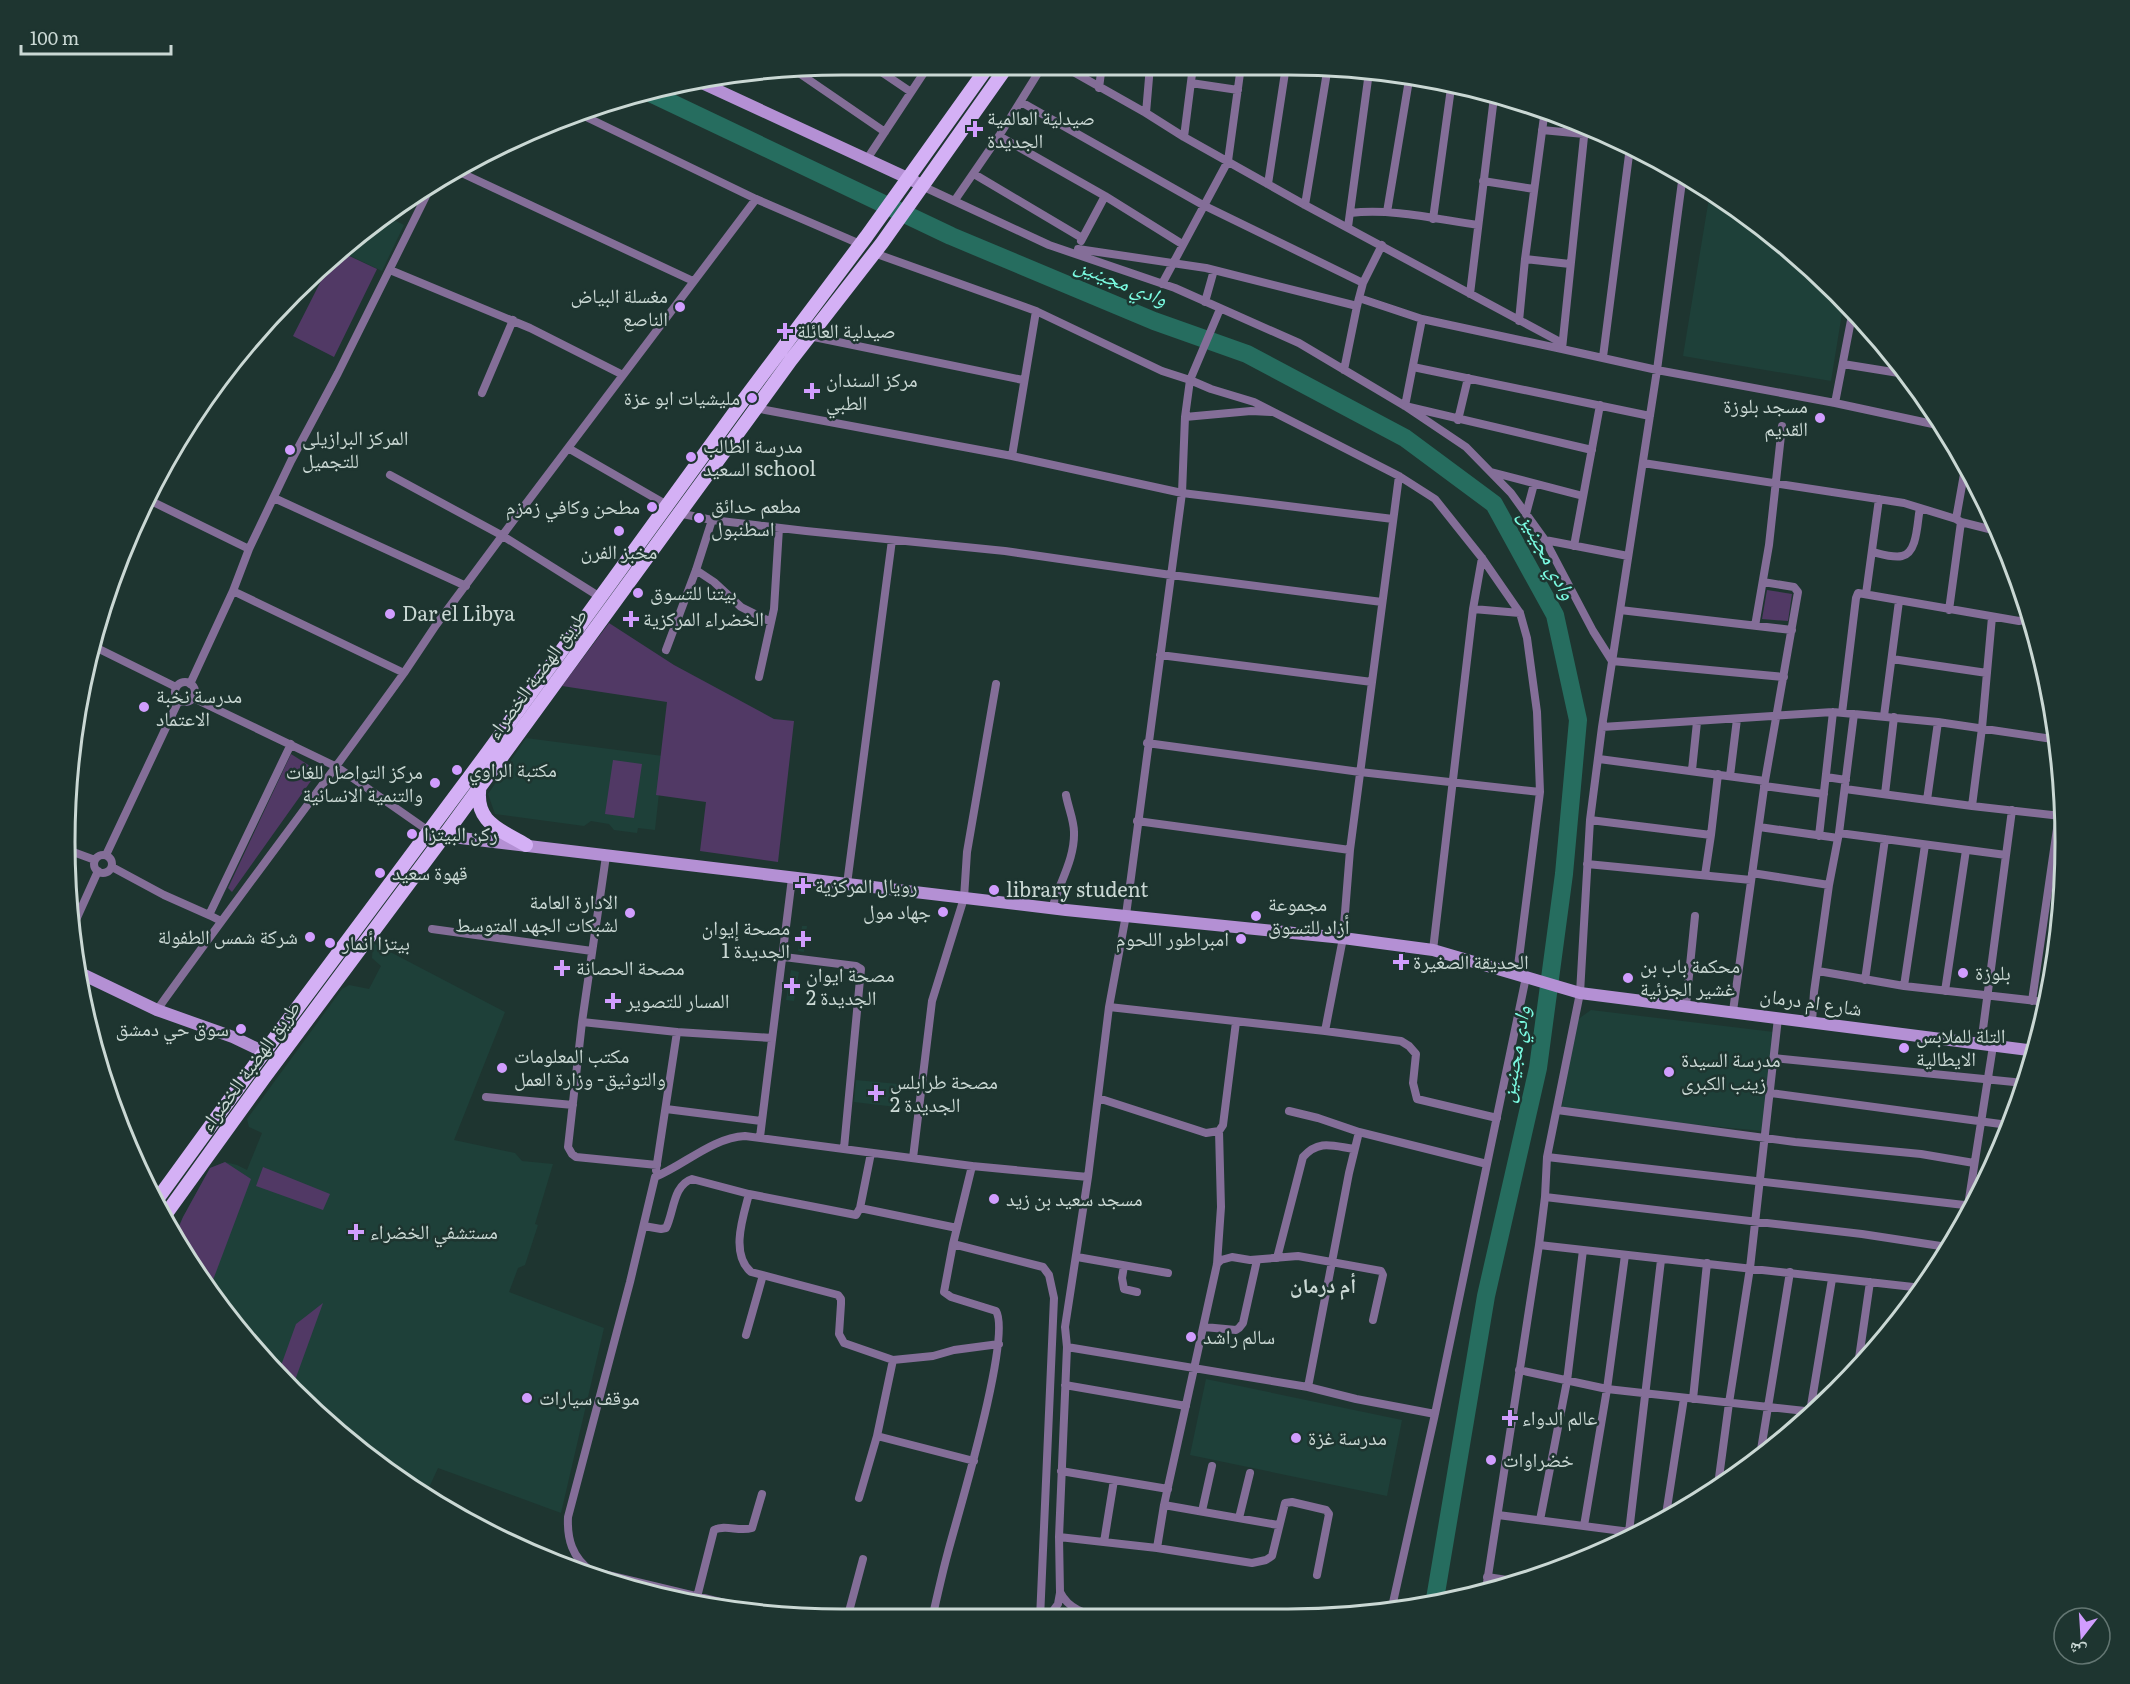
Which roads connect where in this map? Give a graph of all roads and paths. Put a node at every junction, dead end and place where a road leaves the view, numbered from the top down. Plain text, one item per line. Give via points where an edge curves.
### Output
1 (888, 75) edge
2 (922, 75) edge
3 (982, 75) edge
4 (1001, 75) edge
5 (1037, 75) edge
6 (1078, 75) edge
7 (1101, 75) edge
8 (1149, 75) edge
9 (1192, 75) edge
10 (1240, 75) edge
11 (1285, 75) edge
12 (805, 76) edge
13 (1326, 77) edge
14 (1368, 80) edge
15 (1191, 83) junction
16 (1408, 85) edge
17 (711, 87) edge
18 (1099, 88) junction
19 (1238, 90) junction
20 (911, 92) junction
21 (1450, 93) edge
22 (1021, 102) junction
23 (1493, 103) edge
24 (1146, 113) junction
25 (589, 118) edge
26 (1544, 119) edge
27 (1542, 130) junction
28 (1574, 130) edge
29 (885, 132) junction
30 (1584, 134) edge
31 (999, 136) junction
32 (1184, 137) junction
33 (1629, 155) edge
34 (867, 159) junction
35 (1228, 161) junction
36 (465, 174) edge
37 (974, 174) junction
38 (907, 180) junction
39 (1484, 180) junction
40 (1268, 184) junction
41 (1682, 184) edge
42 (920, 189) junction
43 (1534, 189) junction
44 (1105, 196) junction
45 (425, 198) edge
46 (756, 199) junction
47 (955, 201) junction
48 (1203, 205) junction
49 (1305, 205) junction
50 (1387, 212) junction
51 (1350, 213) junction
52 (1433, 219) junction
53 (1478, 225) junction
54 (1348, 227) junction
55 (1082, 238) junction
56 (863, 241) junction
57 (1182, 244) junction
58 (1382, 245) junction
59 (878, 248) junction
60 (1075, 251) junction
61 (1525, 259) junction
62 (1172, 262) junction
63 (1570, 264) junction
64 (390, 270) junction
65 (1214, 270) junction
66 (693, 281) junction
67 (1363, 283) junction
68 (1162, 284) junction
69 (1470, 294) junction
70 (1204, 302) junction
71 (1358, 302) junction
72 (1220, 309) junction
73 (1036, 311) junction
74 (1422, 319) junction
75 (513, 320) junction
76 (1519, 321) junction
77 (1851, 321) edge
78 (809, 336) junction
79 (1562, 346) junction
80 (785, 356) junction
81 (1603, 357) junction
82 (1843, 364) junction
83 (1413, 367) junction
84 (1344, 370) junction
85 (1657, 370) junction
86 (1895, 372) edge
87 (623, 375) junction
88 (1468, 378) junction
89 (1023, 380) junction
90 (1190, 380) junction
91 (482, 393) dead end
92 (1835, 403) junction
93 (1600, 405) junction
94 (1405, 406) junction
95 (755, 408) junction
96 (1274, 412) junction
97 (1650, 416) junction
98 (1185, 417) junction
99 (1458, 420) junction
100 (1931, 424) edge
101 (1782, 426) dead end
102 (568, 448) junction
103 (1592, 450) junction
104 (1012, 456) junction
105 (1642, 463) junction
106 (1491, 472) junction
107 (390, 475) dead end
108 (1399, 476) junction
109 (1964, 480) edge
110 (1534, 484) junction
111 (1777, 484) junction
112 (1182, 493) junction
113 (1583, 496) junction
114 (274, 498) junction
115 (1879, 499) junction
116 (154, 503) edge
117 (1920, 508) junction
118 (673, 509) junction
119 (1526, 514) junction
120 (712, 519) junction
121 (1393, 519) junction
122 (1958, 520) junction
123 (779, 528) junction
124 (1988, 528) edge
125 (503, 536) junction
126 (892, 540) junction
127 (1545, 540) junction
128 (1574, 546) junction
129 (249, 549) junction
130 (1873, 552) junction
131 (1628, 556) junction
132 (1482, 558) junction
133 (696, 570) junction
134 (1171, 575) junction
135 (1763, 582) junction
136 (466, 586) junction
137 (233, 591) junction
138 (1866, 594) junction
139 (600, 597) junction
140 (1899, 601) junction
141 (1382, 602) junction
142 (1473, 609) junction
143 (1620, 610) junction
144 (1949, 610) junction
145 (1520, 613) junction
146 (1992, 617) junction
147 (771, 622) junction
148 (2022, 622) edge
149 (1755, 626) junction
150 (1791, 630) junction
151 (100, 649) edge
152 (666, 650) dead end
153 (1160, 655) junction
154 (1892, 659) junction
155 (1611, 661) junction
156 (404, 673) junction
157 (1987, 673) junction
158 (759, 677) dead end
159 (1784, 677) junction
160 (1372, 682) junction
161 (190, 684) junction
162 (996, 684) dead end
163 (176, 687) junction
164 (193, 698) junction
165 (179, 700) junction
166 (1837, 712) junction
167 (1854, 714) junction
168 (1777, 716) junction
169 (1884, 716) junction
170 (1894, 717) junction
171 (1737, 719) junction
172 (1697, 722) junction
173 (1938, 722) junction
174 (1602, 727) junction
175 (1982, 728) junction
176 (2047, 738) edge
177 (1148, 743) junction
178 (291, 744) junction
179 (1599, 759) junction
180 (337, 767) junction
181 (1692, 770) junction
182 (1360, 772) junction
183 (1718, 774) junction
184 (1730, 776) junction
185 (1826, 777) junction
186 (1453, 783) junction
187 (480, 784) junction
188 (1765, 784) junction
189 (1845, 784) junction
190 (1540, 792) junction
191 (1824, 794) junction
192 (1885, 794) junction
193 (1066, 795) dead end
194 (1927, 800) junction
195 (1972, 806) junction
196 (2012, 810) junction
197 (2054, 814) edge
198 (1590, 820) junction
199 (1137, 821) junction
200 (1759, 827) junction
201 (430, 832) junction
202 (1711, 835) junction
203 (444, 836) junction
204 (1819, 836) junction
205 (1838, 836) junction
206 (1885, 839) junction
207 (1925, 844) junction
208 (526, 845) junction
209 (1350, 850) junction
210 (1966, 850) junction
211 (2055, 850) edge
212 (75, 853) edge
213 (106, 855) junction
214 (2006, 855) junction
215 (606, 856) junction
216 (95, 860) junction
217 (1587, 864) junction
218 (112, 867) junction
219 (98, 871) junction
220 (1705, 875) junction
221 (1752, 877) junction
222 (792, 878) junction
223 (847, 884) junction
224 (1829, 885) junction
225 (964, 898) junction
226 (1052, 909) junction
227 (79, 913) edge
228 (209, 915) junction
229 (1126, 915) junction
230 (1695, 916) dead end
231 (221, 921) junction
232 (432, 929) dead end
233 (1343, 938) junction
234 (1433, 950) junction
235 (592, 951) junction
236 (784, 957) junction
237 (1818, 971) junction
238 (88, 977) edge
239 (1525, 977) junction
240 (1865, 980) junction
241 (1904, 986) junction
242 (1945, 991) junction
243 (1575, 992) junction
244 (1988, 995) junction
245 (2032, 1001) junction
246 (2038, 1001) edge
247 (1686, 1005) junction
248 (1108, 1007) junction
249 (157, 1010) junction
250 (1733, 1011) junction
251 (1778, 1018) junction
252 (582, 1022) junction
253 (1236, 1022) junction
254 (1812, 1022) junction
255 (1324, 1031) junction
256 (677, 1032) junction
257 (772, 1038) junction
258 (1987, 1045) junction
259 (2026, 1050) edge
260 (264, 1052) junction
261 (1774, 1058) junction
262 (1988, 1078) junction
263 (2016, 1082) edge
264 (1771, 1093) junction
265 (486, 1097) dead end
266 (1098, 1098) junction
267 (573, 1105) junction
268 (666, 1109) junction
269 (1557, 1110) junction
270 (1289, 1111) dead end
271 (1497, 1118) junction
272 (761, 1121) junction
273 (1981, 1122) junction
274 (2001, 1124) edge
275 (1220, 1131) junction
276 (1359, 1132) junction
277 (760, 1137) junction
278 (1766, 1138) junction
279 (844, 1148) junction
280 (1354, 1149) junction
281 (194, 1150) junction
282 (871, 1153) junction
283 (1547, 1157) junction
284 (913, 1158) junction
285 (1974, 1163) junction
286 (1486, 1164) junction
287 (657, 1165) junction
288 (972, 1166) junction
289 (656, 1177) junction
290 (1088, 1177) junction
291 (1760, 1182) junction
292 (157, 1187) edge
293 (1971, 1189) edge
294 (161, 1194) edge
295 (749, 1194) junction
296 (1545, 1197) junction
297 (1964, 1204) edge
298 (860, 1208) junction
299 (169, 1209) edge
300 (1756, 1222) junction
301 (644, 1226) junction
302 (957, 1228) junction
303 (953, 1244) junction
304 (1539, 1245) junction
305 (1940, 1246) edge
306 (1583, 1250) junction
307 (1625, 1255) junction
308 (1077, 1257) junction
309 (1277, 1258) junction
310 (1257, 1260) junction
311 (1661, 1260) junction
312 (1332, 1261) junction
313 (1707, 1263) junction
314 (1217, 1264) junction
315 (1124, 1266) junction
316 (1750, 1268) junction
317 (1790, 1272) junction
318 (1168, 1273) dead end
319 (763, 1275) junction
320 (1832, 1279) junction
321 (1870, 1282) junction
322 (1913, 1287) edge
323 (1137, 1292) dead end
324 (1372, 1320) dead end
325 (1204, 1326) junction
326 (746, 1335) dead end
327 (999, 1344) junction
328 (1067, 1347) junction
329 (1860, 1353) edge
330 (893, 1360) junction
331 (1193, 1367) junction
332 (1519, 1370) junction
333 (1567, 1381) junction
334 (1065, 1385) junction
335 (1308, 1386) junction
336 (1607, 1389) junction
337 (1645, 1392) junction
338 (1688, 1398) junction
339 (1813, 1400) edge
340 (1729, 1403) junction
341 (1186, 1406) junction
342 (1768, 1407) junction
343 (1801, 1412) edge
344 (1435, 1414) junction
345 (876, 1436) junction
346 (1762, 1445) edge
347 (974, 1461) junction
348 (1212, 1466) dead end
349 (1062, 1471) junction
350 (1250, 1473) dead end
351 (1719, 1476) edge
352 (1114, 1480) junction
353 (1168, 1489) junction
354 (762, 1494) dead end
355 (859, 1498) dead end
356 (1164, 1505) junction
357 (1667, 1508) edge
358 (1202, 1511) junction
359 (1498, 1515) junction
360 (1239, 1518) junction
361 (1540, 1520) junction
362 (1278, 1525) junction
363 (1584, 1526) junction
364 (1633, 1527) edge
365 (1625, 1531) edge
366 (1059, 1537) junction
367 (1104, 1542) junction
368 (1156, 1548) junction
369 (863, 1559) dead end
370 (582, 1563) edge
371 (1317, 1575) dead end
372 (1487, 1577) junction
373 (1500, 1579) edge
374 (1486, 1583) edge
375 (1060, 1592) junction
376 (698, 1595) edge
377 (1393, 1601) edge
378 (850, 1609) edge
379 (934, 1609) edge
380 (1040, 1609) edge
381 (1054, 1609) edge
382 (1075, 1609) edge

1 - 20 street
2 - 20 street
3 - 38 main road, طريق الهضبة الخضراء
4 - 42 main road, طريق الهضبة الخضراء
5 - 22 street
6 - 18 street
7 - 18 street
8 - 24 street
9 - 15 street
10 - 19 street
11 - 40 street
12 - 29 street
13 - 49 street
14 - 51 street
15 - 19 street
15 - 32 street
16 - 50 street
17 - 34 street
18 - 24 street
19 - 35 street
20 - 29 street
21 - 52 street
22 - 31 street
22 - 48 street
23 - 39 street
24 - 32 street
25 - 46 street
26 - 27 street
27 - 28 street
27 - 43 street
29 - 34 street
30 - 63 street
31 - 37 street
31 - 44 street
32 - 35 street
33 - 81 street
34 - 38 street
35 - 40 street
35 - 48 street
36 - 66 street
37 - 47 street
37 - 55 street
38 - 42 street
38 - 56 main road, طريق الهضبة الخضراء
39 - 43 street
39 - 53 street
40 - 49 street
41 - 85 street
42 - 47 street
42 - 59 main road, طريق الهضبة الخضراء
43 - 61 street
44 - 55 street
44 - 57 street
45 - 64 street
46 - 56 street
46 - 66 street
47 - 60 street via 1021,234
48 - 57 street
48 - 67 street
49 - 54 street
50 - 51 street
50 - 52 street
51 - 54 street
52 - 53 street
53 - 69 street
54 - 58 street
55 - 60 street
56 - 80 main road, طريق الهضبة الخضراء
57 - 62 street
58 - 67 street
58 - 69 street
59 - 73 street
59 - 78 main road, طريق الهضبة الخضراء
60 - 62 street
60 - 68 street
61 - 63 street
61 - 76 street
62 - 65 street
62 - 68 street
63 - 79 street
64 - 75 street
64 - 114 street
65 - 70 street
65 - 71 street
66 - 87 street
67 - 71 street
68 - 70 street
69 - 76 street
70 - 72 street
71 - 74 street
71 - 84 street
72 - 84 street via 1299,343
72 - 90 street
73 - 89 street
73 - 90 street via 1162,371
74 - 79 street
74 - 83 street
75 - 87 street
75 - 91 street
76 - 79 street
77 - 82 street
78 - 80 main road, طريق الهضبة الخضراء
78 - 89 street
79 - 81 street
80 - 95 main road, طريق الهضبة الخضراء
80 - 118 main road, طريق الهضبة الخضراء
81 - 85 street
82 - 86 street
82 - 92 street
83 - 88 street
83 - 94 street
84 - 94 street
85 - 92 street
85 - 97 street
87 - 102 street
88 - 93 street
88 - 99 street
89 - 104 street
90 - 96 street
90 - 98 street
92 - 100 street
93 - 97 street
93 - 103 street
94 - 99 street
94 - 106 street via 1466,447
95 - 104 street
95 - 118 main road, طريق الهضبة الخضراء
96 - 98 street
96 - 108 street
97 - 105 street
98 - 112 street
99 - 103 street
101 - 111 street
102 - 118 street
102 - 125 street
103 - 113 street
104 - 112 street
105 - 111 street
105 - 131 street
106 - 110 street
106 - 119 street
107 - 125 street
108 - 121 street
108 - 132 street via 1435,498
109 - 122 street
110 - 113 street
110 - 119 street
111 - 115 street
111 - 135 street
112 - 121 street
112 - 134 street
113 - 128 street
114 - 129 street
114 - 136 street
115 - 117 street
115 - 130 street
116 - 129 street
117 - 122 street
117 - 130 street via 1913,546 1908,553 1900,556
118 - 120 street
118 - 139 main road, طريق الهضبة الخضراء
118 - 187 main road, طريق الهضبة الخضراء
119 - 127 street
120 - 123 street
120 - 133 street
121 - 141 street
122 - 124 street
122 - 144 street
123 - 126 street
123 - 147 street
125 - 136 street
125 - 139 street
126 - 134 street via 1005,551
126 - 223 street
127 - 128 street
127 - 155 street
128 - 131 street
129 - 137 street
130 - 138 street
131 - 143 street
132 - 142 street
132 - 145 street
133 - 147 street via 741,607
133 - 152 street
134 - 141 street
134 - 153 street
135 - 149 street
135 - 150 street via 1797,590
136 - 156 street
137 - 156 street
137 - 161 street
138 - 140 street
138 - 166 street via 1858,593 1856,598
139 - 201 main road, طريق الهضبة الخضراء
140 - 144 street
140 - 154 street
141 - 160 street
142 - 145 street
142 - 186 street
143 - 149 street
143 - 155 street
144 - 146 street
145 - 190 street via 1537,712
146 - 148 street
146 - 157 street
147 - 158 street
149 - 150 street
150 - 159 street
151 - 163 street
153 - 160 street
153 - 177 street
154 - 157 street
154 - 169 street
155 - 159 street
155 - 174 street
156 - 180 street
157 - 175 street
159 - 168 street
160 - 182 street
161 - 163 street
161 - 164 street via 195,692
162 - 225 street via 967,852
163 - 165 street
164 - 165 street
164 - 178 street
165 - 213 street
166 - 167 street
166 - 168 street
166 - 185 street
167 - 169 street
167 - 189 street
168 - 171 street
168 - 188 street
169 - 170 street
170 - 173 street
170 - 192 street
171 - 172 street
171 - 184 street
172 - 174 street
172 - 181 street
173 - 175 street
173 - 194 street
174 - 179 street
175 - 176 street
175 - 195 street
177 - 182 street
177 - 199 street
178 - 180 street
178 - 228 street
179 - 181 street
179 - 198 street
180 - 201 street
180 - 231 street
181 - 183 street
182 - 186 street
182 - 209 street
183 - 184 street
183 - 202 street
184 - 188 street
185 - 189 street
185 - 191 street
186 - 190 street
186 - 234 street
187 - 203 main road, طريق الهضبة الخضراء
187 - 208 main road via 478,799 487,820
188 - 191 street
188 - 200 street
189 - 192 street
189 - 205 street
190 - 239 street
191 - 204 street
192 - 194 street
193 - 226 street via 1074,843
194 - 195 street
195 - 196 street
196 - 197 street
196 - 214 street
198 - 202 street
198 - 217 street
199 - 209 street
199 - 229 street
200 - 204 street
200 - 221 street
201 - 203 street, شارع ام درمان
201 - 260 main road, طريق الهضبة الخضراء
202 - 220 street
203 - 208 street, شارع ام درمان
203 - 299 main road, طريق الهضبة الخضراء
204 - 205 street
205 - 206 street
205 - 224 street
206 - 207 street
206 - 240 street
207 - 210 street
207 - 241 street
208 - 215 street, شارع ام درمان
209 - 233 street
210 - 214 street
210 - 242 street
211 - 245 street
212 - 216 street
213 - 216 street
213 - 218 street
214 - 244 street
215 - 222 street, شارع ام درمان
215 - 235 street
216 - 219 street
217 - 220 street
217 - 243 street
218 - 219 street via 107,872
218 - 228 street
219 - 227 street
220 - 221 street
221 - 224 street
221 - 250 street
222 - 223 street, شارع ام درمان
222 - 236 street
223 - 225 street, شارع ام درمان
224 - 237 street
225 - 226 street, شارع ام درمان
225 - 284 street via 932,1001
226 - 229 street, شارع ام درمان
228 - 231 street
229 - 233 street, شارع ام درمان
229 - 248 street
230 - 247 street
231 - 249 street
232 - 235 street
233 - 234 street, شارع ام درمان
233 - 255 street
234 - 239 street, شارع ام درمان
235 - 252 street
236 - 257 street
236 - 279 street via 861,969
237 - 240 street
237 - 254 street
238 - 249 street
239 - 243 street, شارع ام درمان
239 - 271 street
240 - 241 street
241 - 242 street
242 - 244 street
243 - 247 street, شارع ام درمان
243 - 269 street
244 - 245 street
244 - 258 street
245 - 246 street
247 - 250 street, شارع ام درمان
248 - 253 street
248 - 266 street
249 - 260 street
250 - 251 street, شارع ام درمان
251 - 254 street, شارع ام درمان
251 - 261 street
252 - 256 street
252 - 267 street
253 - 255 street
253 - 275 street
254 - 258 street, شارع ام درمان
255 - 271 street via 1401,1041 1416,1053 1413,1083 1418,1099
256 - 257 street
256 - 268 street
257 - 272 street
258 - 259 street, شارع ام درمان
258 - 262 street
260 - 281 main road, طريق الهضبة الخضراء
261 - 262 street
261 - 264 street
262 - 263 street
262 - 273 street
264 - 273 street
264 - 278 street
265 - 267 street
266 - 275 street via 1206,1132
266 - 290 street
267 - 287 street via 568,1143 576,1157
268 - 272 street
268 - 287 street
269 - 278 street
269 - 283 street
270 - 276 street
271 - 286 street
272 - 277 street
273 - 274 street
273 - 285 street
275 - 314 street
276 - 280 street
276 - 286 street
277 - 279 street
277 - 289 street via 722,1141
278 - 285 street
278 - 291 street
279 - 282 street
280 - 309 street via 1320,1144 1303,1157
280 - 312 street
281 - 292 main road
281 - 294 main road, طريق الهضبة الخضراء
282 - 284 street
282 - 298 street
283 - 291 street
283 - 296 street
284 - 288 street
285 - 293 street
286 - 344 street
287 - 289 street
288 - 290 street
288 - 302 street
289 - 301 street
290 - 308 street
291 - 297 street
291 - 300 street
295 - 298 street via 852,1216
295 - 301 street via 688,1180 680,1189 666,1228
295 - 319 street via 742,1219 741,1257 751,1272
296 - 300 street
296 - 304 street
298 - 302 street
300 - 305 street
300 - 316 street
301 - 370 street via 568,1516 572,1550
302 - 303 street
303 - 327 street via 944,1292 996,1311
303 - 380 street via 1043,1267 1049,1275 1054,1298
304 - 306 street
304 - 332 street
306 - 307 street
306 - 333 street
307 - 311 street
307 - 336 street
308 - 315 street
308 - 328 street via 1065,1327
309 - 310 street
309 - 312 street via 1298,1256
310 - 314 street via 1232,1257
310 - 325 street via 1239,1328
311 - 313 street
311 - 337 street
312 - 324 street via 1381,1271
312 - 335 street
313 - 316 street
313 - 338 street
314 - 325 street
315 - 318 street
315 - 323 street via 1124,1289
316 - 317 street
316 - 340 street
317 - 320 street
317 - 342 street
319 - 326 street
319 - 330 street via 838,1295 841,1340
320 - 321 street
320 - 339 street
321 - 322 street
321 - 329 street
325 - 331 street
327 - 330 street
327 - 347 street
328 - 331 street
328 - 334 street
330 - 345 street
331 - 335 street
331 - 341 street
332 - 333 street
332 - 359 street
333 - 336 street
333 - 361 street
334 - 341 street
334 - 349 street
335 - 344 street
336 - 337 street
336 - 363 street
337 - 338 street
337 - 364 street
338 - 340 street
338 - 357 street
340 - 342 street
340 - 351 street
341 - 353 street
342 - 343 street
342 - 346 street
344 - 377 street
345 - 347 street
345 - 355 street
347 - 379 street
348 - 358 street
349 - 352 street
349 - 366 street
350 - 360 street
352 - 353 street
352 - 367 street
353 - 356 street
354 - 376 street via 752,1528 714,1530
356 - 358 street
356 - 368 street
358 - 360 street
359 - 361 street
359 - 372 street
360 - 362 street
361 - 363 street
362 - 368 street via 1272,1556 1252,1563
362 - 371 street via 1288,1502 1328,1511
363 - 365 street
366 - 367 street
366 - 375 street
367 - 368 street
369 - 378 street
372 - 373 street
372 - 374 street
375 - 381 street
375 - 382 street

